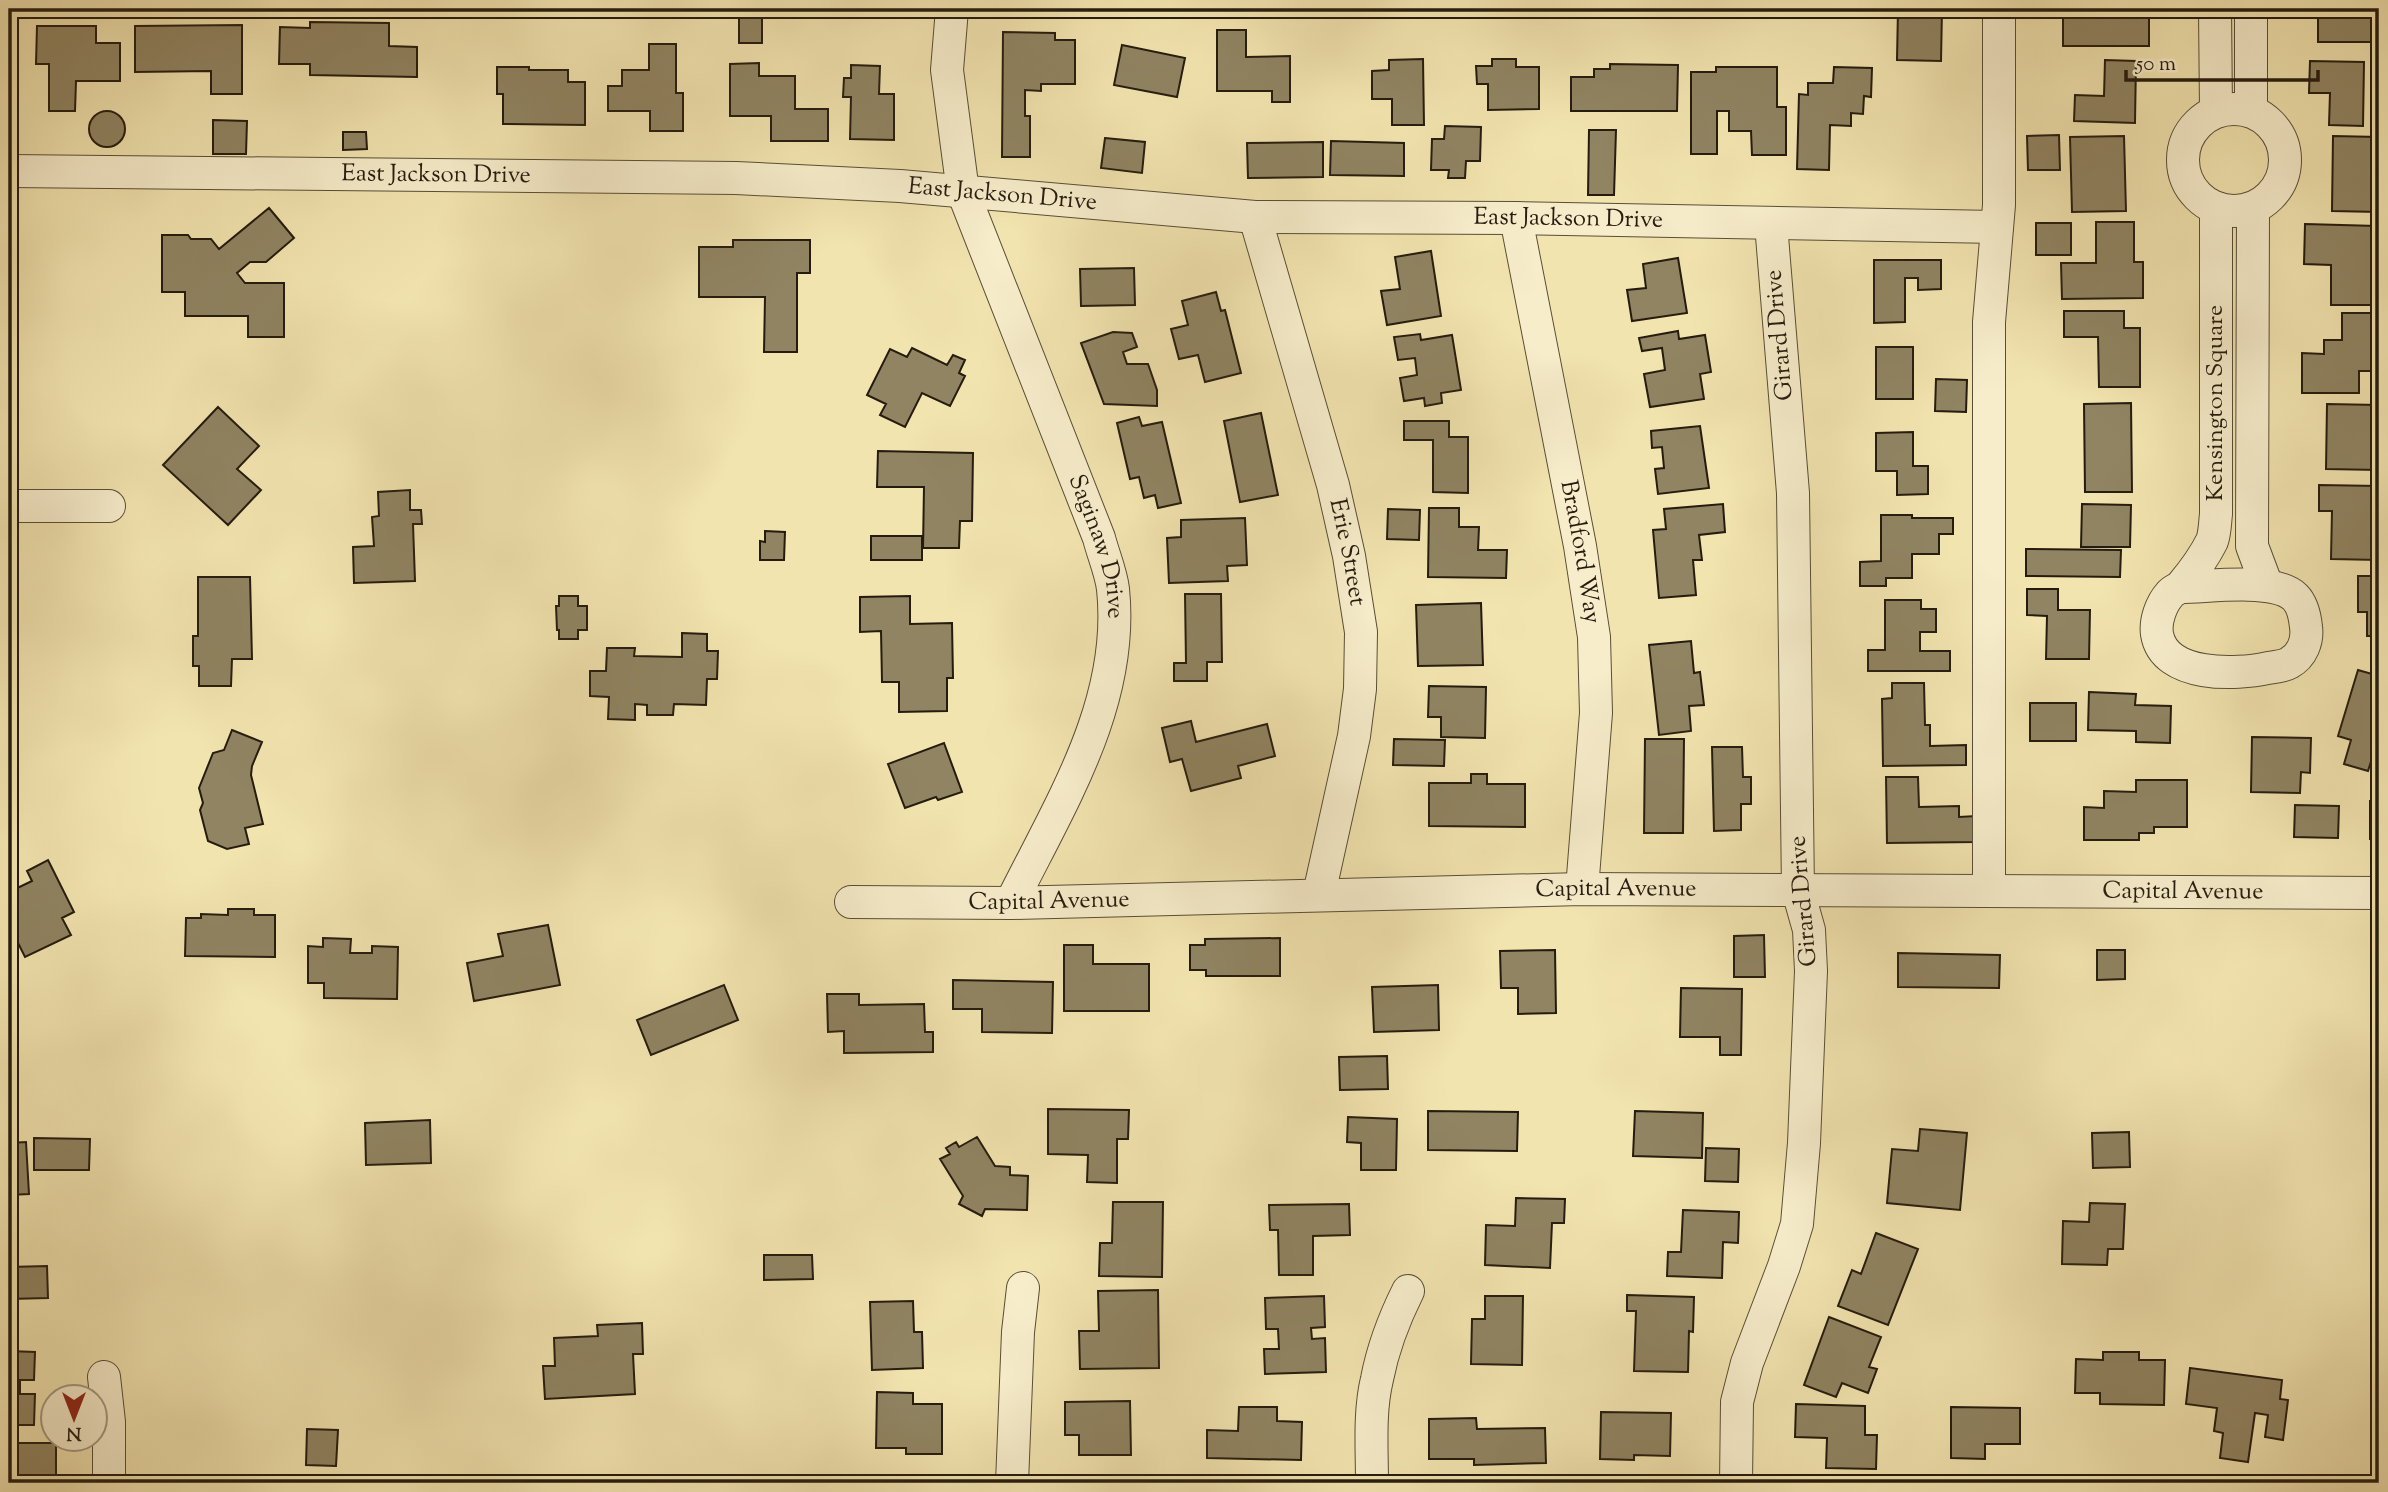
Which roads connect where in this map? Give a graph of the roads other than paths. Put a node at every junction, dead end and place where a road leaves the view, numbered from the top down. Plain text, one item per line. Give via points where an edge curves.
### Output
1 (951, 9) edge
2 (1999, 9) edge
3 (2216, 9) edge
4 (2251, 9) edge
5 (2216, 111) junction
6 (2251, 111) junction
7 (9, 171) edge
8 (963, 192) junction
9 (2216, 208) junction
10 (2253, 208) junction
11 (1255, 216) junction
12 (1516, 218) junction
13 (1771, 224) junction
14 (1997, 227) junction
15 (9, 506) edge
16 (109, 506) dead end
17 (2267, 586) junction
18 (2181, 587) junction
19 (1582, 889) junction
20 (1798, 891) junction
21 (1989, 891) junction
22 (2379, 892) edge
23 (1319, 894) junction
24 (851, 902) dead end
25 (1012, 903) junction
26 (1023, 1288) dead end
27 (1408, 1291) dead end
28 (104, 1377) dead end
29 (109, 1483) edge
30 (1012, 1483) edge
31 (1372, 1483) edge
32 (1736, 1483) edge

1 - 8 street, Saginaw Drive via 947,70
2 - 14 street
3 - 5 street
4 - 6 street
5 - 6 street
5 - 9 street via 2188,135 2182,160 2195,194
6 - 10 street via 2272,125 2286,159 2280,184
7 - 8 street, East Jackson Drive via 736,178
8 - 11 street, East Jackson Drive
8 - 25 street, Saginaw Drive via 1099,538 1113,586 1112,658 1096,724
9 - 10 street
9 - 18 street, Kensington Square via 2216,514 2213,539
10 - 17 street, Kensington Square via 2252,546
11 - 12 street, East Jackson Drive
11 - 23 street, Erie Street via 1332,485 1361,632 1354,736
12 - 13 street, East Jackson Drive
12 - 19 street, Bradford Way via 1594,637 1596,713
13 - 14 street, East Jackson Drive
13 - 20 street, Girard Drive via 1793,493
14 - 21 street via 1989,323
15 - 16 street
17 - 18 street, Kensington Square
17 - 18 street, Kensington Square via 2297,598 2306,630 2304,648 2289,663 2227,674 2202,671 2165,650 2157,634 2158,612
19 - 20 street, Capital Avenue
19 - 23 street, Capital Avenue
20 - 21 street, Capital Avenue
20 - 32 street, Girard Drive via 1809,930 1811,971 1797,1224 1737,1402
21 - 22 street, Capital Avenue
23 - 25 street, Capital Avenue
24 - 25 street, Capital Avenue
26 - 30 street
27 - 31 street via 1392,1323 1376,1381
28 - 29 street

